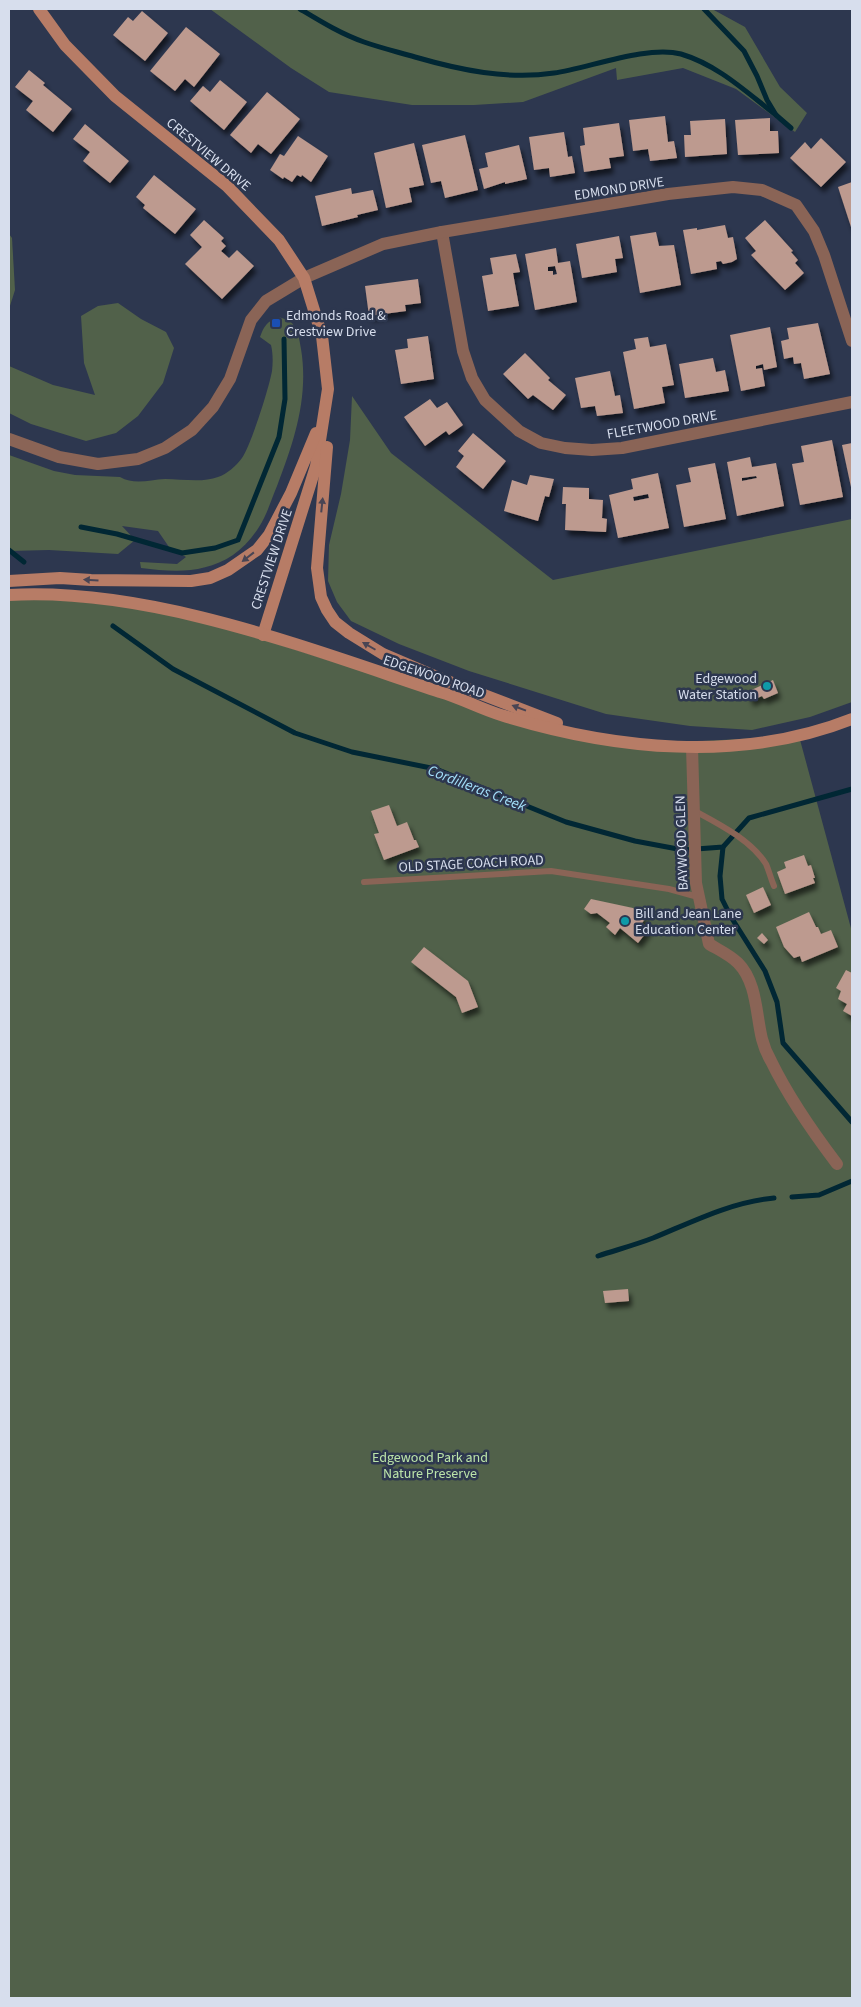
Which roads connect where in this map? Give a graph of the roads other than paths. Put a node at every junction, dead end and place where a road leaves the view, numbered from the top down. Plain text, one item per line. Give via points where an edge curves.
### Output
1 (39, 9) edge
2 (442, 232) junction
3 (304, 278) junction
4 (852, 341) edge
5 (328, 389) junction
6 (852, 402) edge
7 (9, 439) edge
8 (9, 581) edge
9 (9, 595) edge
10 (263, 635) junction
11 (852, 719) edge
12 (597, 738) junction
13 (692, 747) junction
14 (695, 816) junction
15 (364, 882) dead end
16 (774, 886) dead end
17 (698, 897) junction
18 (836, 1164) dead end

1 - 3 main road, CRESTVIEW DRIVE via 65,45 115,96 227,186 279,240
2 - 3 street, EDMOND DRIVE via 383,244
2 - 4 street, EDMOND DRIVE via 668,194 733,188 762,190 796,205 814,231
2 - 6 street, FLEETWOOD DRIVE via 463,351 472,378 485,400 520,431 541,443 592,450 622,448
3 - 5 main road, CRESTVIEW DRIVE via 322,336
3 - 7 street, EDMOND DRIVE via 266,301 251,320 230,379 213,407 192,430 165,448 138,459 98,464 59,457
5 -> 8 main road via 313,442 269,535 257,550 228,570 210,578 191,581 60,578
5 - 10 main road, CRESTVIEW DRIVE via 316,466
12 -> 5 main road via 409,665 364,643 335,622 321,597 317,568 326,467
9 - 10 main road, EDGEWOOD ROAD via 128,603
10 - 12 main road, EDGEWOOD ROAD via 444,693 500,715
11 - 13 main road, EDGEWOOD ROAD via 765,743
12 - 13 main road, EDGEWOOD ROAD
13 - 14 street, BAYWOOD GLEN
14 - 16 lane via 714,822 749,846 766,864
14 - 17 street, BAYWOOD GLEN
15 - 17 lane, OLD STAGE COACH ROAD via 551,871 668,889
17 - 18 street, BAYWOOD GLEN via 709,944 745,972 769,1057 786,1091

